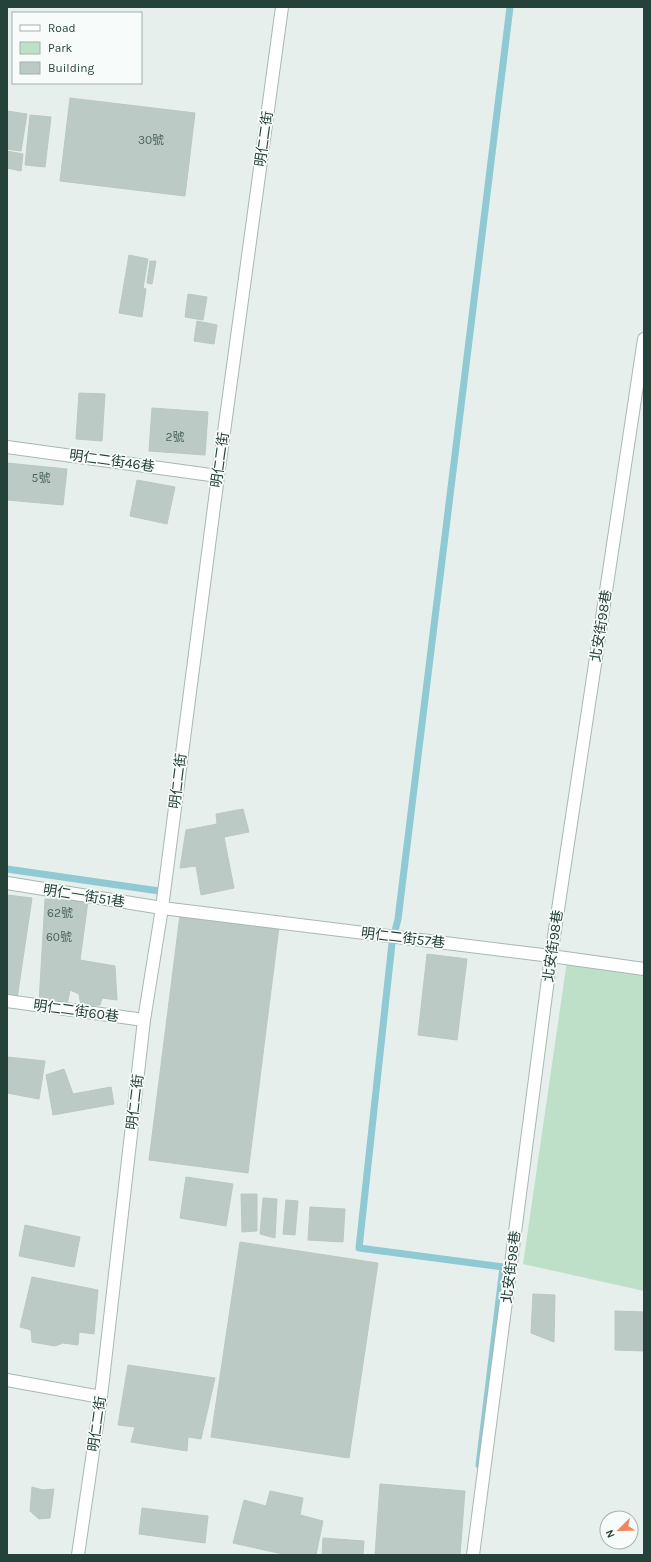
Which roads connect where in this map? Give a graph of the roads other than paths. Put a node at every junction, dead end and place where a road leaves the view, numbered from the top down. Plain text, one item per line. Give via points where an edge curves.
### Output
1 (282, 7) edge
2 (644, 339) edge
3 (7, 447) edge
4 (218, 476) junction
5 (7, 883) edge
6 (162, 908) junction
7 (551, 956) junction
8 (644, 969) edge
9 (7, 1001) edge
10 (144, 1020) junction
11 (7, 1380) edge
12 (101, 1397) junction
13 (78, 1555) edge
14 (473, 1555) edge

1 - 4 street, 明仁二街
2 - 7 street, 北安街98巷
3 - 4 street, 明仁二街46巷
4 - 6 street, 明仁二街
5 - 6 street, 明仁一街51巷
6 - 7 street, 明仁二街57巷
6 - 10 street, 明仁二街
7 - 8 street, 明仁二街57巷
7 - 14 street, 北安街98巷
9 - 10 street, 明仁二街60巷
10 - 12 street, 明仁二街
11 - 12 street
12 - 13 street, 明仁二街

